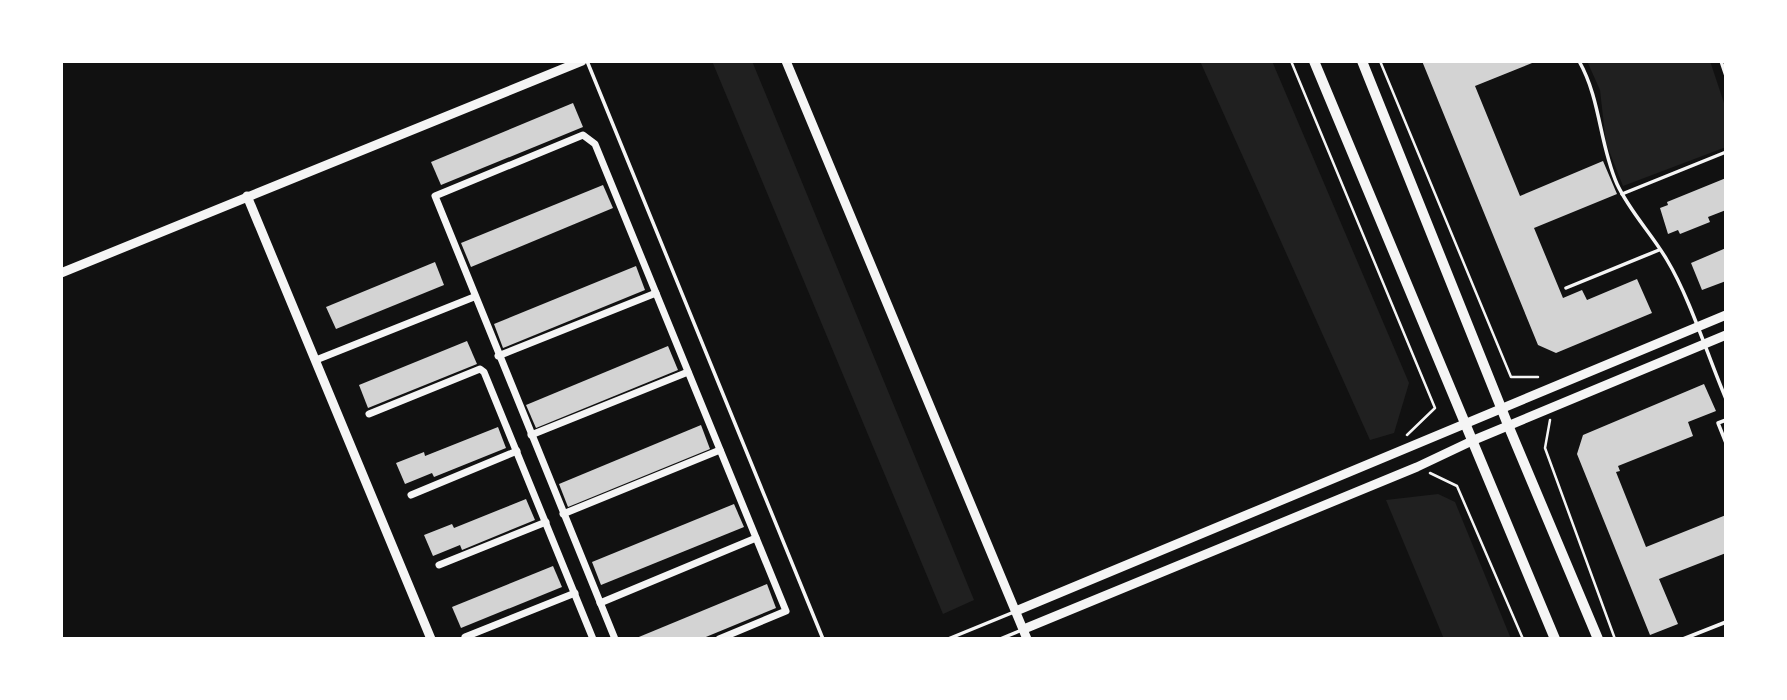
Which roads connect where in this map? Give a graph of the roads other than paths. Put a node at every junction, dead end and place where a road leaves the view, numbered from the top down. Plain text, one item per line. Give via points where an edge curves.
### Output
1 (584, 61) edge
2 (786, 61) edge
3 (1314, 61) edge
4 (1362, 61) edge
5 (1579, 61) edge
6 (1721, 61) edge
7 (1726, 76) edge
8 (1726, 152) edge
9 (1622, 194) junction
10 (247, 195) junction
11 (1659, 250) junction
12 (61, 273) edge
13 (1566, 288) dead end
14 (656, 293) junction
15 (474, 298) junction
16 (1726, 315) edge
17 (1696, 327) junction
18 (1726, 335) edge
19 (1703, 344) junction
20 (498, 356) junction
21 (316, 360) junction
22 (688, 372) junction
23 (1726, 399) edge
24 (1501, 407) junction
25 (369, 414) dead end
26 (1726, 420) edge
27 (1467, 422) junction
28 (1508, 425) junction
29 (531, 435) junction
30 (1474, 440) junction
31 (1726, 443) edge
32 (720, 450) junction
33 (517, 451) junction
34 (411, 495) dead end
35 (563, 514) junction
36 (546, 522) junction
37 (756, 538) junction
38 (439, 565) dead end
39 (575, 593) junction
40 (600, 603) junction
41 (1016, 611) junction
42 (1726, 622) edge
43 (1026, 634) edge
44 (466, 637) edge
45 (431, 639) edge
46 (593, 639) edge
47 (615, 639) edge
48 (719, 639) edge
49 (823, 639) edge
50 (948, 639) edge
51 (1000, 639) edge
52 (1555, 639) edge
53 (1598, 639) edge
54 (1684, 639) edge

1 - 10 street
1 - 49 lane
2 - 41 street
3 - 27 main road
4 - 24 main road
5 - 9 lane via 1595,93 1598,129
6 - 7 lane
8 - 9 lane
9 - 11 lane
10 - 12 street
10 - 21 street
11 - 13 lane
11 - 17 lane
14 - 15 street via 595,144 583,135 435,196
14 - 20 street
14 - 22 street
15 - 20 street
15 - 21 street
16 - 17 street
17 - 19 lane
17 - 24 street
18 - 19 street
19 - 23 lane
19 - 28 street
20 - 29 street
21 - 45 street
22 - 29 street
22 - 32 street
24 - 27 street
24 - 28 main road
25 - 33 street via 480,369
26 - 31 lane via 1718,423
27 - 30 main road
27 - 41 street
28 - 30 street
28 - 53 main road
29 - 35 street
30 - 43 street
30 - 52 main road
32 - 35 street
32 - 37 street
33 - 34 street
33 - 36 street
35 - 40 street
36 - 38 street
36 - 39 street
37 - 40 street
37 - 48 street via 786,611
39 - 44 street
39 - 46 street
40 - 47 street
41 - 43 street
41 - 50 lane
42 - 54 lane
43 - 51 lane

